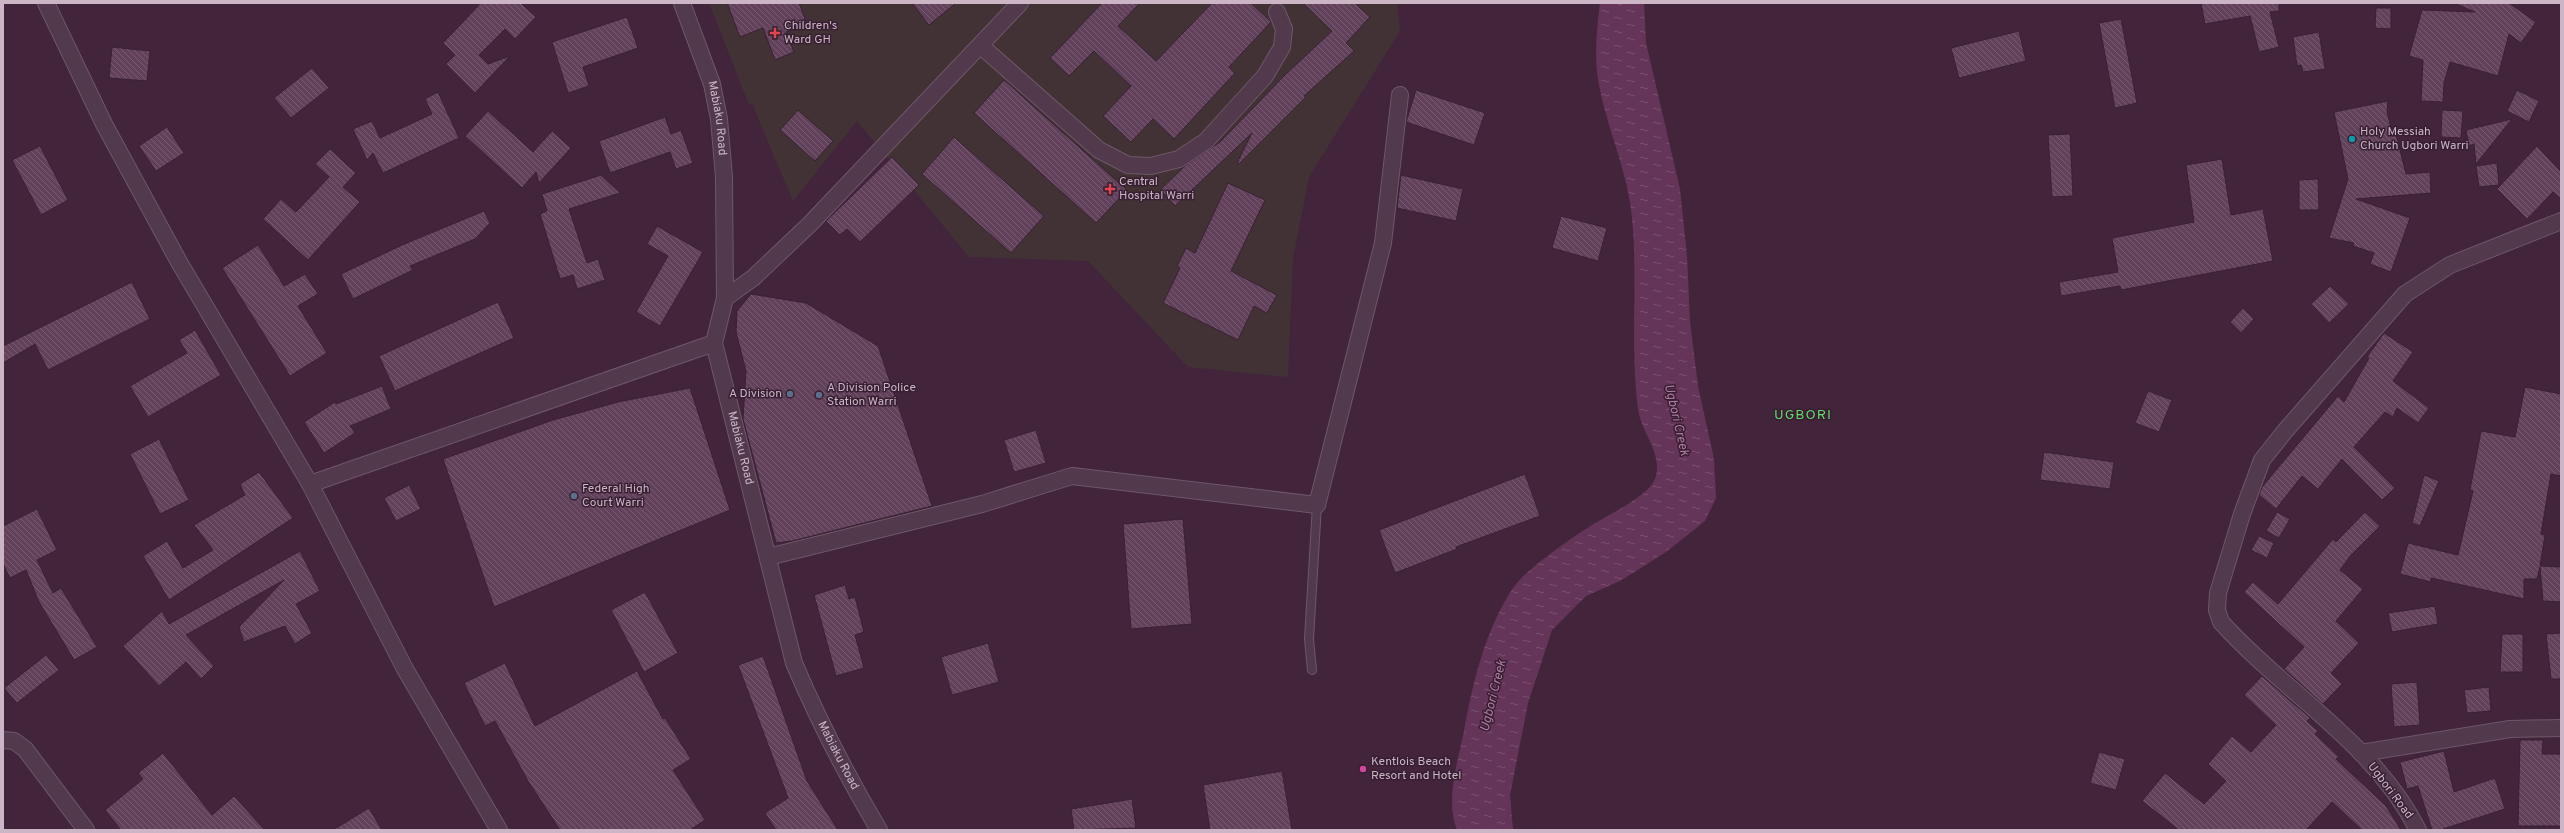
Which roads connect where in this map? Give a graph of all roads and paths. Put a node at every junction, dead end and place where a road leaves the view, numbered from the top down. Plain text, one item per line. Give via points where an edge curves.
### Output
1 (46, 3) edge
2 (682, 3) edge
3 (1020, 3) edge
4 (1277, 12) dead end
5 (981, 46) junction
6 (1400, 95) dead end
7 (2561, 221) edge
8 (725, 298) junction
9 (714, 343) junction
10 (310, 484) junction
11 (1316, 505) junction
12 (768, 557) junction
13 (1312, 670) dead end
14 (2561, 728) edge
15 (3, 740) edge
16 (2361, 753) junction
17 (86, 830) edge
18 (499, 830) edge
19 (879, 830) edge
20 (2418, 830) edge

1 - 10 street via 104,124 179,262
2 - 8 street, Mabiaku Road via 712,84 719,119 724,177
3 - 5 street
4 - 5 street via 1284,29 1282,47 1265,76 1206,141 1179,159 1151,166 1128,165 1099,150
5 - 8 street via 810,224 753,278
6 - 11 street via 1383,242
7 - 16 street, Ugbori Road via 2450,265 2405,294 2271,448 2262,460 2244,507 2218,593 2217,610 2221,622
8 - 9 street, Mabiaku Road
9 - 10 street
9 - 12 street, Mabiaku Road
10 - 18 street via 405,669
11 - 12 street via 1072,476 982,504
11 - 13 lane via 1309,639
12 - 19 street, Mabiaku Road via 794,663 814,712 844,771
14 - 16 street via 2510,729
15 - 17 street via 14,741 25,749
16 - 20 street, Ugbori Road via 2407,809

